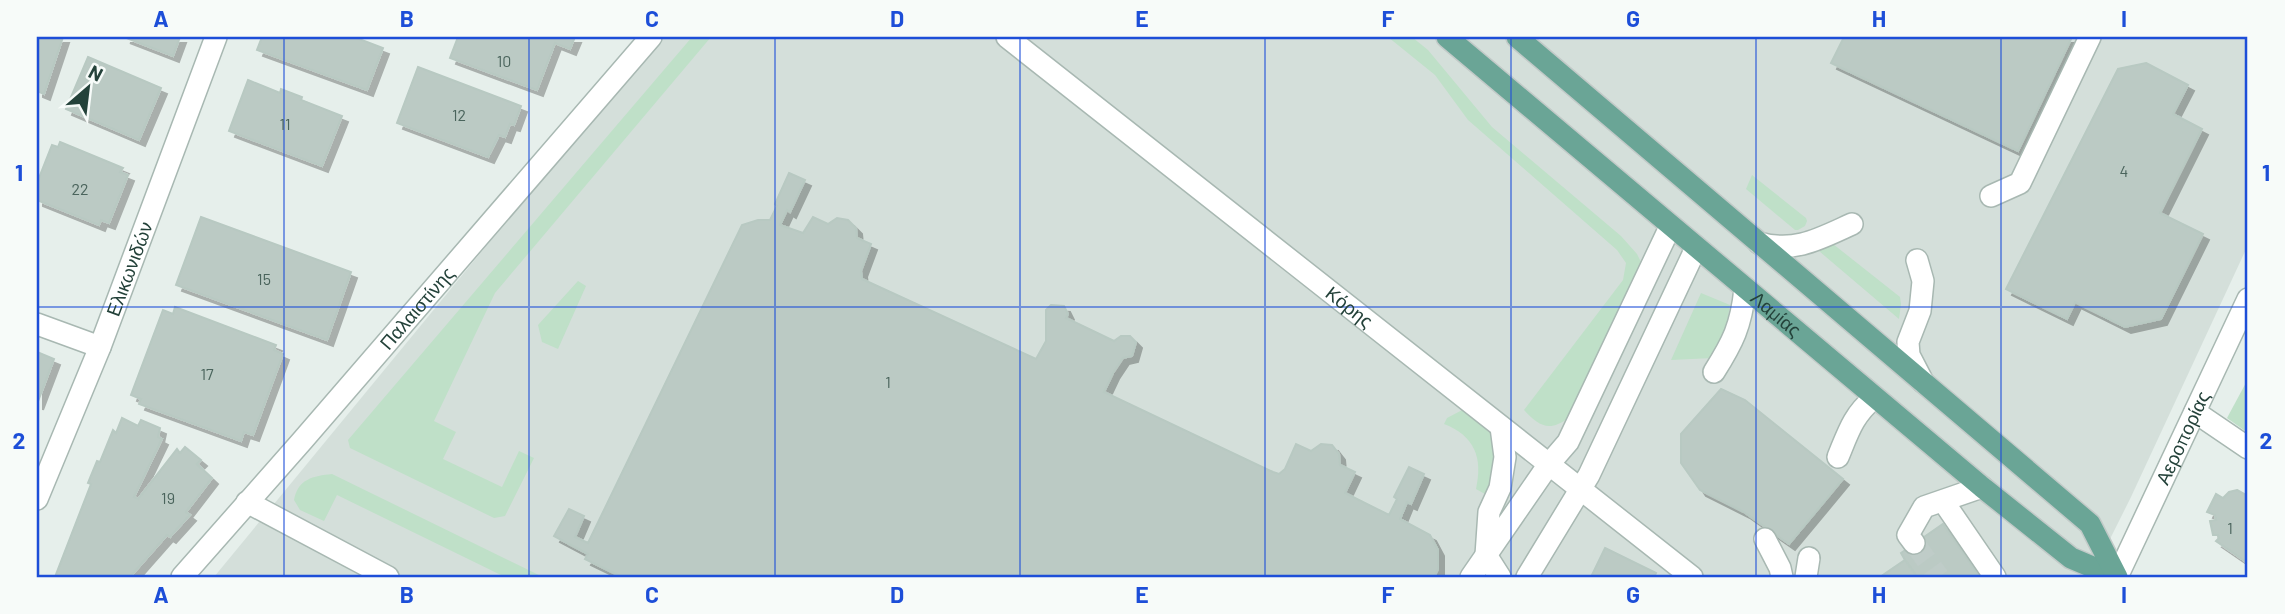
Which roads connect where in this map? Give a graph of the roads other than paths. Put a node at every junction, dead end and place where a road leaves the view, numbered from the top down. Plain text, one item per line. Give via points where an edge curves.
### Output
1 (216, 37) edge
2 (651, 37) edge
3 (1007, 37) edge
4 (1447, 37) edge
5 (1517, 37) edge
6 (2090, 37) edge
7 (1991, 196) dead end
8 (1852, 224) dead end
9 (1670, 227) junction
10 (1759, 243) junction
11 (1696, 248) junction
12 (1917, 260) dead end
13 (1745, 289) junction
14 (2246, 310) edge
15 (37, 324) edge
16 (100, 347) junction
17 (1714, 372) dead end
18 (1924, 384) junction
19 (1874, 398) junction
20 (2195, 412) junction
21 (1501, 426) junction
22 (2248, 448) edge
23 (1838, 457) dead end
24 (1549, 464) junction
25 (1982, 487) junction
26 (1581, 490) junction
27 (37, 499) edge
28 (1943, 501) junction
29 (247, 502) junction
30 (1765, 539) dead end
31 (1914, 543) dead end
32 (1486, 555) junction
33 (182, 577) edge
34 (388, 577) edge
35 (1471, 577) edge
36 (1500, 577) edge
37 (1527, 577) edge
38 (1692, 577) edge
39 (1782, 577) edge
40 (1995, 577) edge
41 (2117, 577) edge

1 - 16 street, Ελικωνιδών
2 - 29 street, Παλαιστίνης
3 - 21 street, Κόρης
4 - 9 main road, Λαμίας
5 - 10 main road
6 - 7 street via 2020,183
8 - 10 street via 1795,247
9 - 11 main road, Λαμίας
9 - 24 street via 1568,442
10 - 18 main road
11 - 13 main road, Λαμίας
11 - 26 street
12 - 18 street via 1923,282 1920,311 1908,342 1909,355
13 - 17 street via 1733,342
13 - 19 main road, Λαμίας
14 - 20 street, Αεροπορίας
15 - 16 street
16 - 27 street, Ελικωνιδών
18 - 41 main road via 2090,524
19 - 23 street via 1854,417
19 - 25 main road, Λαμίας
20 - 22 street
20 - 41 street, Αεροπορίας
21 - 24 street, Κόρης
21 - 32 street via 1505,457 1500,488 1489,512
24 - 26 street, Κόρης
24 - 32 street
25 - 28 street
25 - 41 main road, Λαμίας via 2071,558
26 - 37 street
26 - 38 street, Κόρης
28 - 31 street via 1924,507 1908,535
28 - 40 street
29 - 33 street, Παλαιστίνης
29 - 34 street
30 - 39 street
32 - 35 street
32 - 36 street

